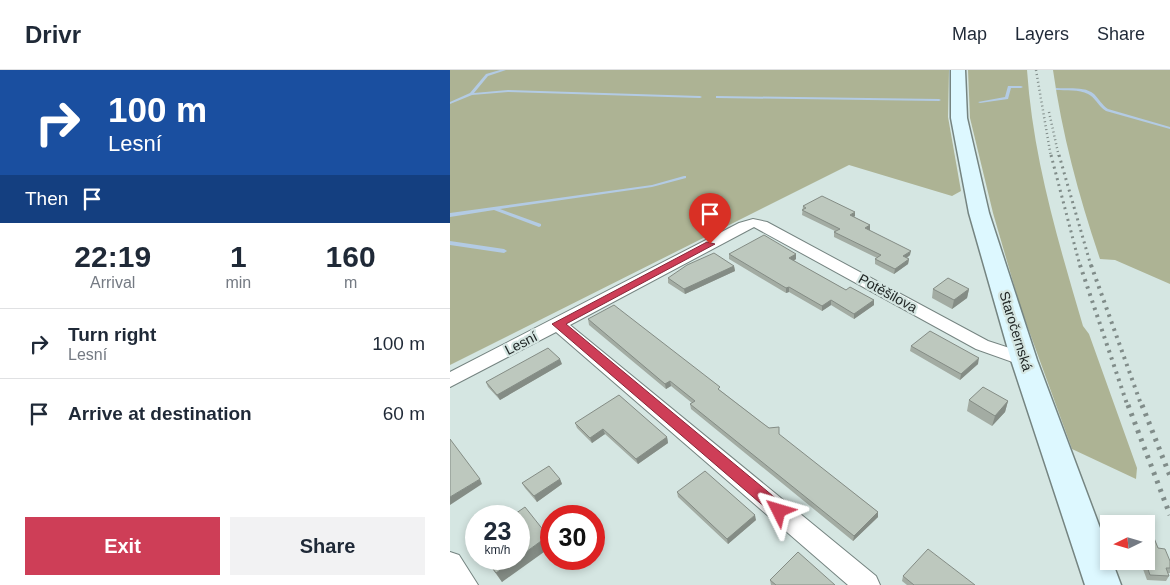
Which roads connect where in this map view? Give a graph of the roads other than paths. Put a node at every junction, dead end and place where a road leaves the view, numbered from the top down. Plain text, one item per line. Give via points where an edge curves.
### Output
1 (958, 70) edge
2 (753, 223) joint
3 (558, 324) junction
4 (1024, 360) junction
5 (450, 380) edge
6 (450, 563) edge
7 (465, 585) edge
8 (867, 585) edge
9 (1103, 585) edge

1 - 4 main road, Staročernská via 959,118 968,168
2 - 3 street, Lesní
2 - 4 street, Potěšilova via 982,345
3 - 5 street, Lesní
3 - 8 street
4 - 9 main road, Staročernská
6 - 7 street

